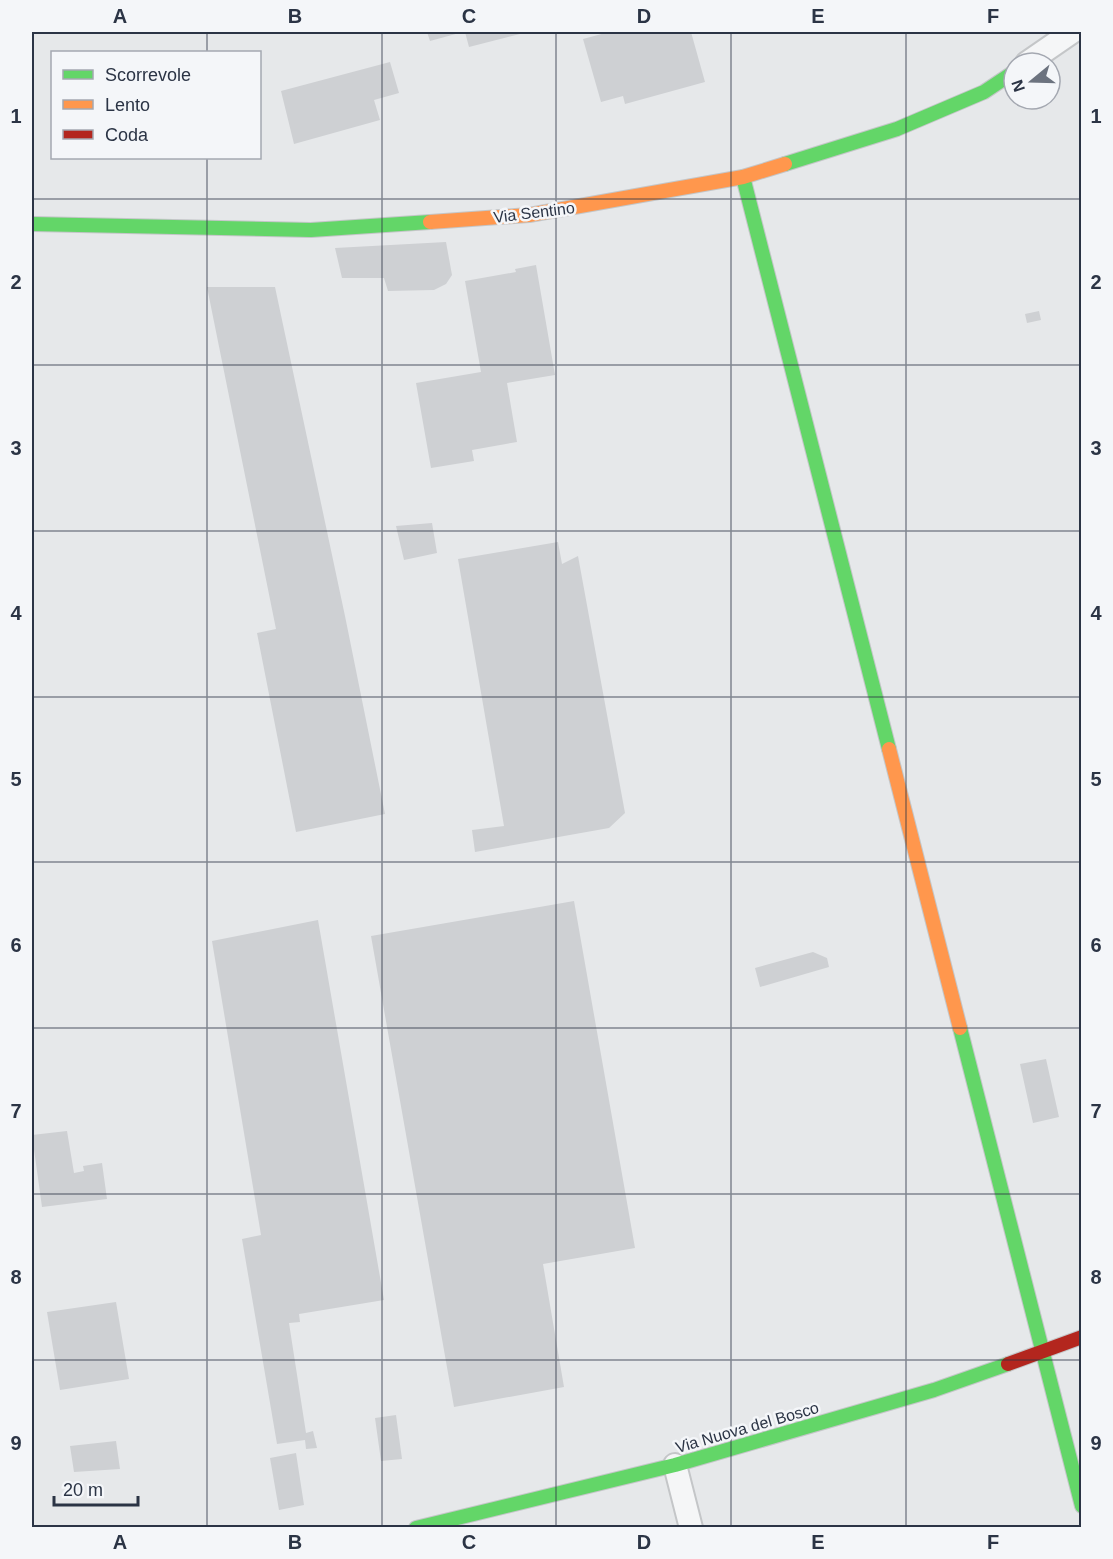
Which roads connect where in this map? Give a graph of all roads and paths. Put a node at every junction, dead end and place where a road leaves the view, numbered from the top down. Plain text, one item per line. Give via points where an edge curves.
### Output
1 (1072, 32) edge
2 (1044, 51) edge
3 (1002, 80) edge
4 (743, 177) junction
5 (32, 224) edge
6 (1082, 1337) edge
7 (1042, 1352) junction
8 (675, 1465) junction
9 (1082, 1506) edge
10 (416, 1527) edge
11 (690, 1527) edge

1 - 2 street
3 - 4 street, Via Sentino via 984,92 897,129
4 - 5 street, Via Sentino via 529,215 357,227 311,230
4 - 7 street
6 - 7 street, Via Nuova del Bosco
7 - 8 street, Via Nuova del Bosco via 934,1390
7 - 9 street
8 - 10 street, Via Nuova del Bosco
8 - 11 street

